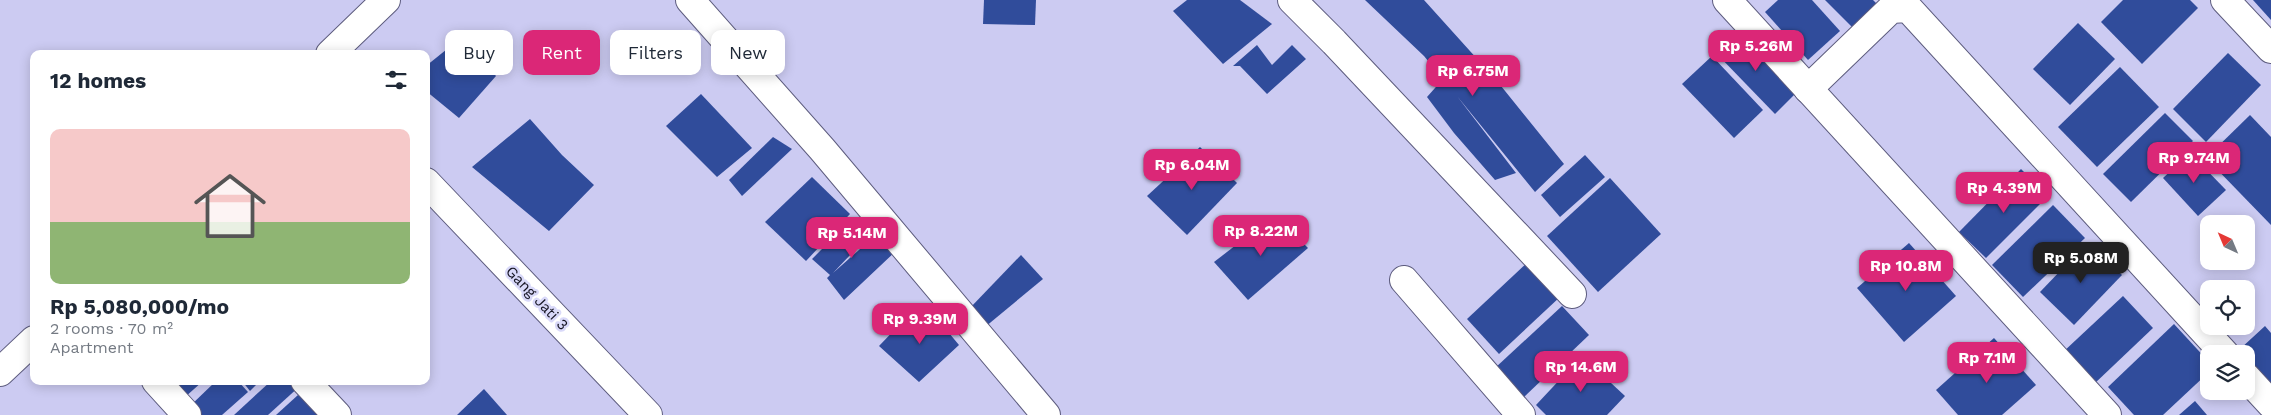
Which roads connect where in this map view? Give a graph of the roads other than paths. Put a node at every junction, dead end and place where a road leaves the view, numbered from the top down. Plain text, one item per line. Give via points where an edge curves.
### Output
1 (386, 0) edge
2 (690, 0) edge
3 (1292, 0) edge
4 (1727, 0) edge
5 (2225, 0) edge
6 (334, 50) edge
7 (2271, 50) edge
8 (1808, 89) junction
9 (430, 186) edge
10 (1404, 280) dead end
11 (1572, 294) dead end
12 (30, 344) edge
13 (2217, 345) edge
14 (0, 372) edge
15 (160, 385) edge
16 (309, 385) edge
17 (2255, 387) edge
18 (2271, 404) edge
19 (187, 415) edge
20 (337, 415) edge
21 (648, 415) edge
22 (1046, 415) edge
23 (1522, 415) edge
24 (2107, 415) edge

1 - 6 street
2 - 22 street via 822,149
3 - 11 street
4 - 8 street
5 - 7 street
8 - 13 street via 1891,9 1908,8
8 - 24 street
9 - 21 street, Gang Jati 3
10 - 23 street
12 - 14 street
15 - 19 street
16 - 20 street
17 - 18 street

